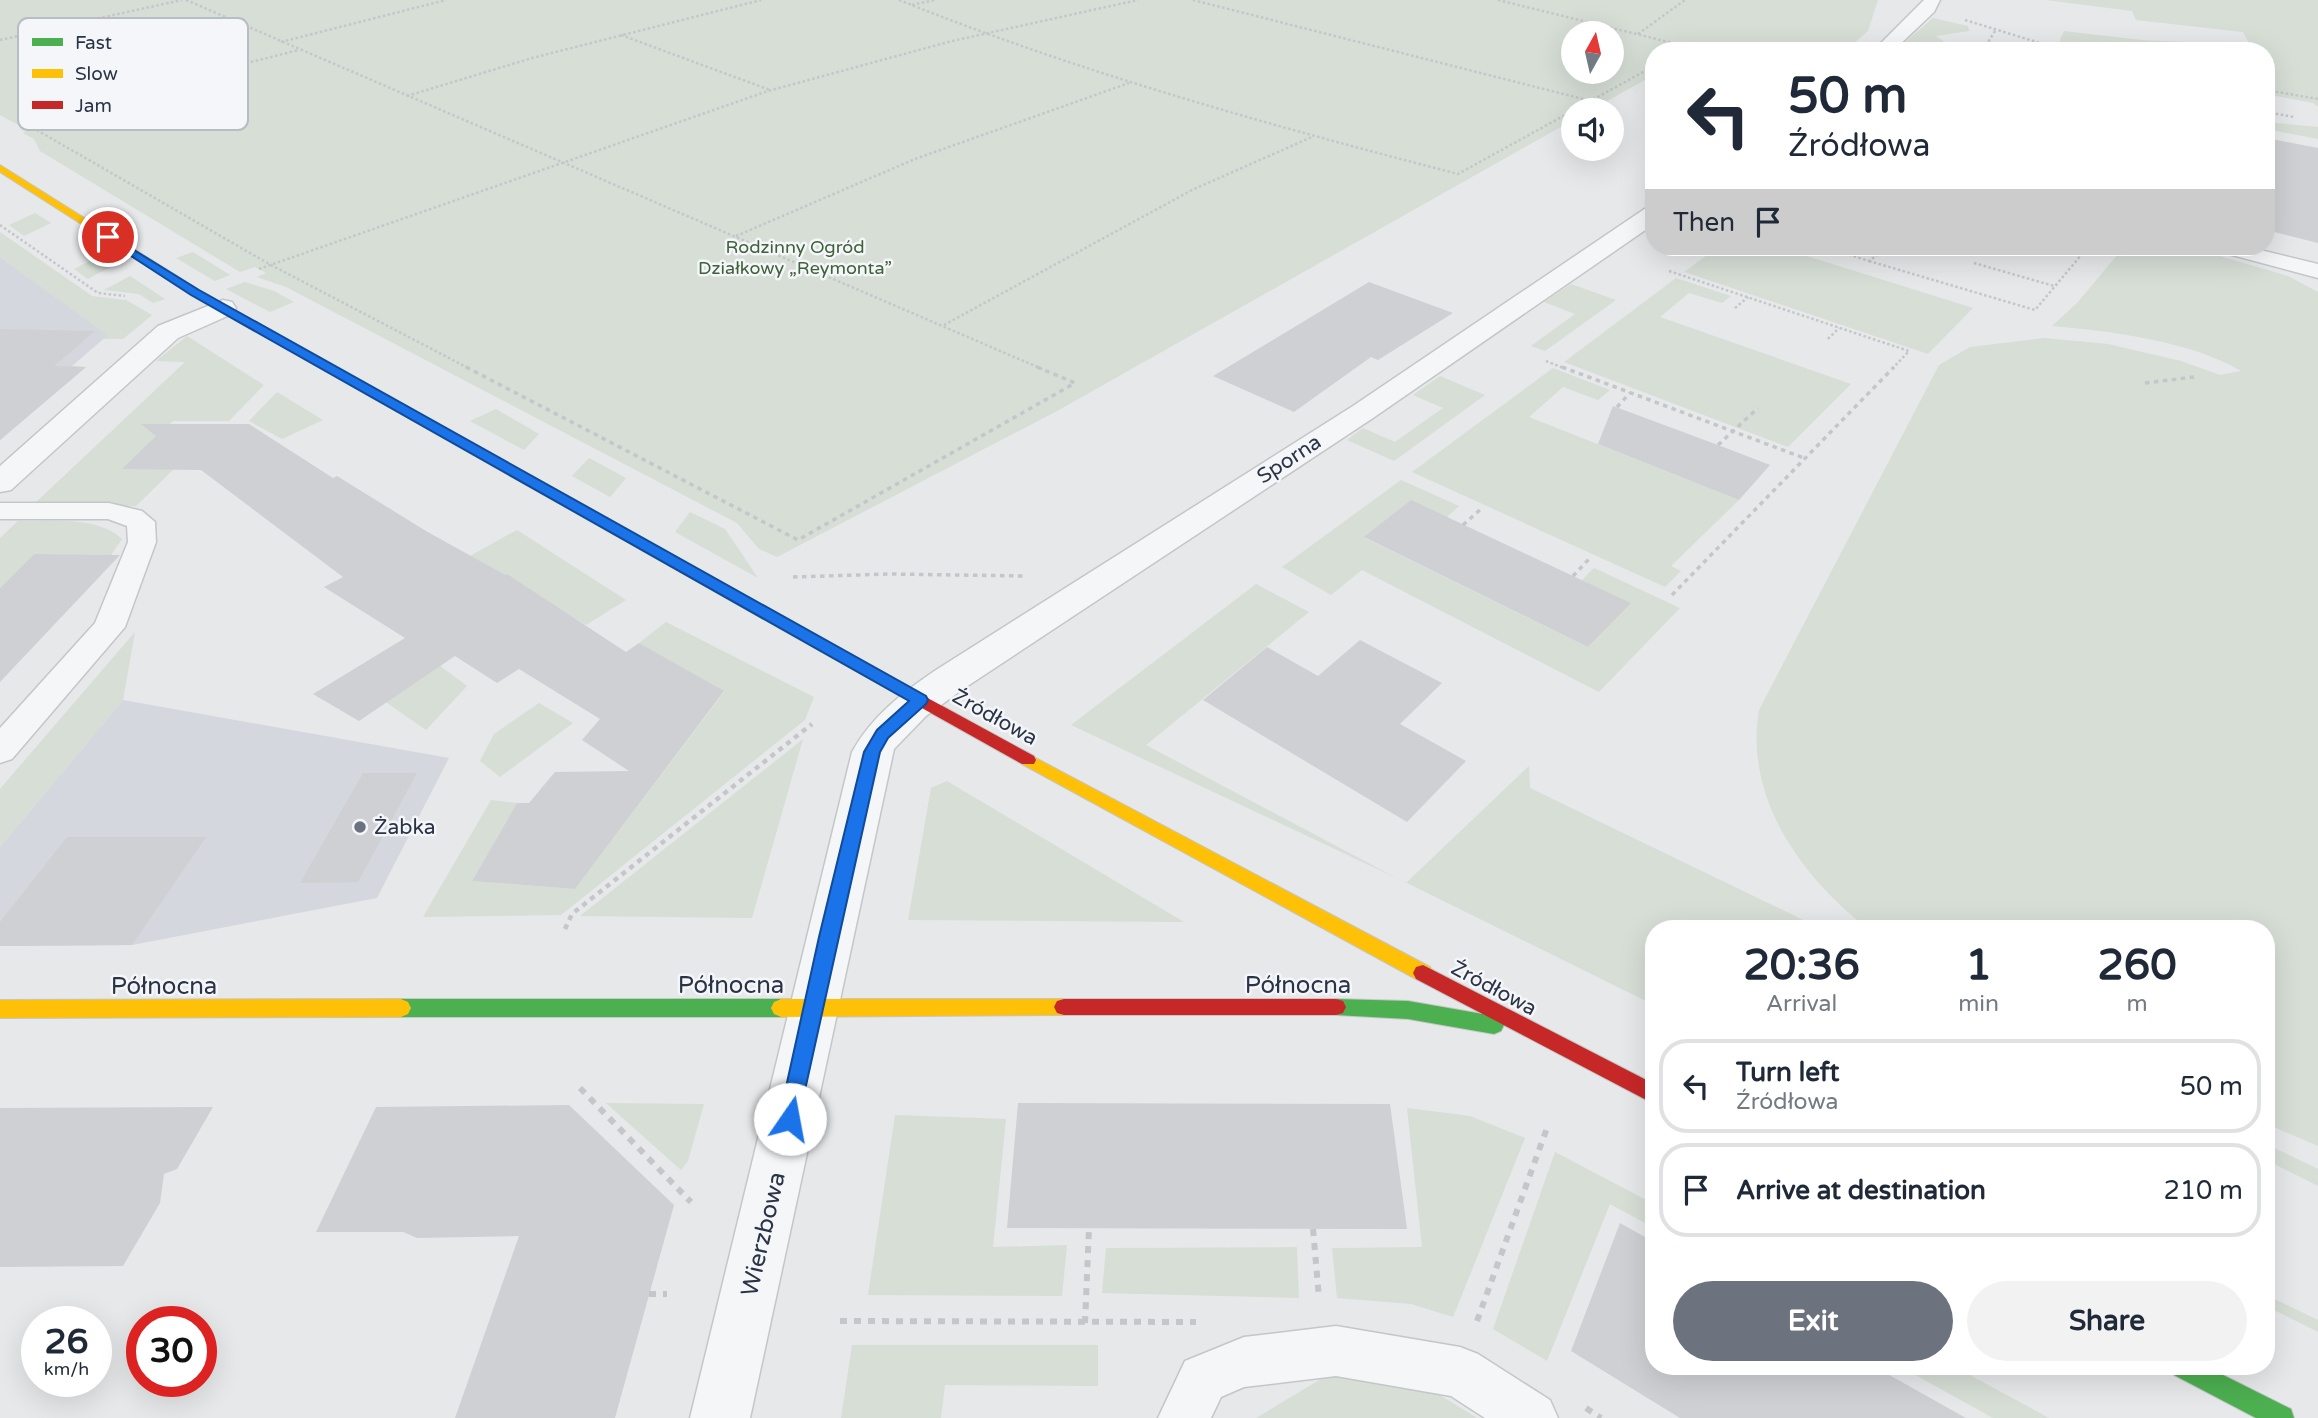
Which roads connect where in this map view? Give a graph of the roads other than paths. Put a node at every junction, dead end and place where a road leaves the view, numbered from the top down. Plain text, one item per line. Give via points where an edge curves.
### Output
1 (1932, 0) edge
2 (1892, 42) edge
3 (0, 168) edge
4 (1645, 219) edge
5 (2259, 256) edge
6 (2318, 271) edge
7 (223, 308) junction
8 (0, 483) edge
9 (0, 511) edge
10 (920, 700) junction
11 (0, 750) edge
12 (813, 1008) junction
13 (0, 1009) edge
14 (1542, 1038) junction
15 (1645, 1090) edge
16 (2198, 1375) edge
17 (720, 1418) edge
18 (1184, 1418) edge
19 (1532, 1418) edge
20 (2282, 1418) edge

1 - 2 street
3 - 7 street, Źródłowa
4 - 10 street, Sporna via 1363,412
5 - 6 lane
7 - 8 street via 168,331
7 - 10 street, Źródłowa
9 - 11 lane via 119,513 141,522 142,542 109,627
10 - 12 street, Wierzbowa via 883,734 872,752
10 - 14 street, Źródłowa
12 - 13 street, Północna
12 - 14 street, Północna via 1336,1007 1422,1012
12 - 17 street, Wierzbowa
14 - 15 street, Źródłowa
16 - 20 street
18 - 19 lane via 1203,1379 1244,1362 1336,1351 1460,1372

